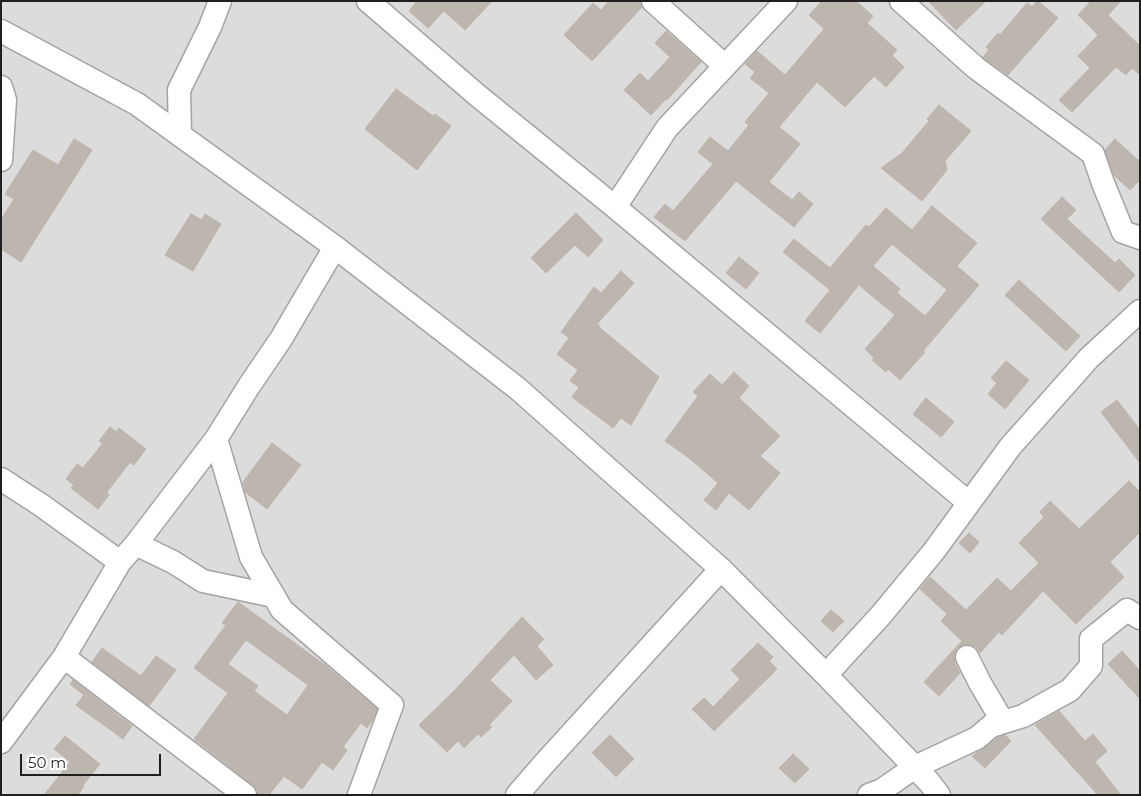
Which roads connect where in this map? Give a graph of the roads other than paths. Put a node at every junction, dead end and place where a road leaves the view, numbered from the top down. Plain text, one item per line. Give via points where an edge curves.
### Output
1 (220, 1) edge
2 (368, 1) edge
3 (653, 1) edge
4 (786, 1) edge
5 (901, 1) edge
6 (4, 38) edge
7 (725, 66) junction
8 (1, 86) edge
9 (180, 134) junction
10 (1, 160) edge
11 (615, 207) junction
12 (1140, 238) edge
13 (335, 247) junction
14 (1140, 311) edge
15 (216, 439) junction
16 (1, 480) edge
17 (970, 503) junction
18 (136, 544) junction
19 (120, 562) junction
20 (721, 569) junction
21 (274, 596) junction
22 (1140, 618) edge
23 (64, 657) junction
24 (967, 657) dead end
25 (826, 675) junction
26 (1003, 722) junction
27 (1, 742) edge
28 (915, 767) junction
29 (245, 795) edge
30 (359, 795) edge
31 (517, 795) edge
32 (870, 795) edge
33 (939, 795) edge

1 - 9 street via 179,90
2 - 11 street
3 - 7 street
4 - 7 street
5 - 12 street via 976,68 1094,154 1123,232
6 - 9 street via 138,104
7 - 11 street via 667,128
8 - 10 street via 4,100
9 - 13 street
11 - 17 street
13 - 15 street via 281,339
13 - 20 street via 517,388
14 - 17 street via 1089,358 1010,447
15 - 18 street
15 - 21 street via 251,557
16 - 19 street
17 - 25 street via 923,566
18 - 19 street
18 - 21 street via 203,581
19 - 23 street
20 - 25 street
20 - 31 street
21 - 30 street via 282,610 392,705
22 - 26 street via 1127,610 1091,639 1091,666 1070,690 1023,716
23 - 27 street
23 - 29 street
24 - 26 street
25 - 28 street
26 - 28 street
28 - 32 street
28 - 33 street

